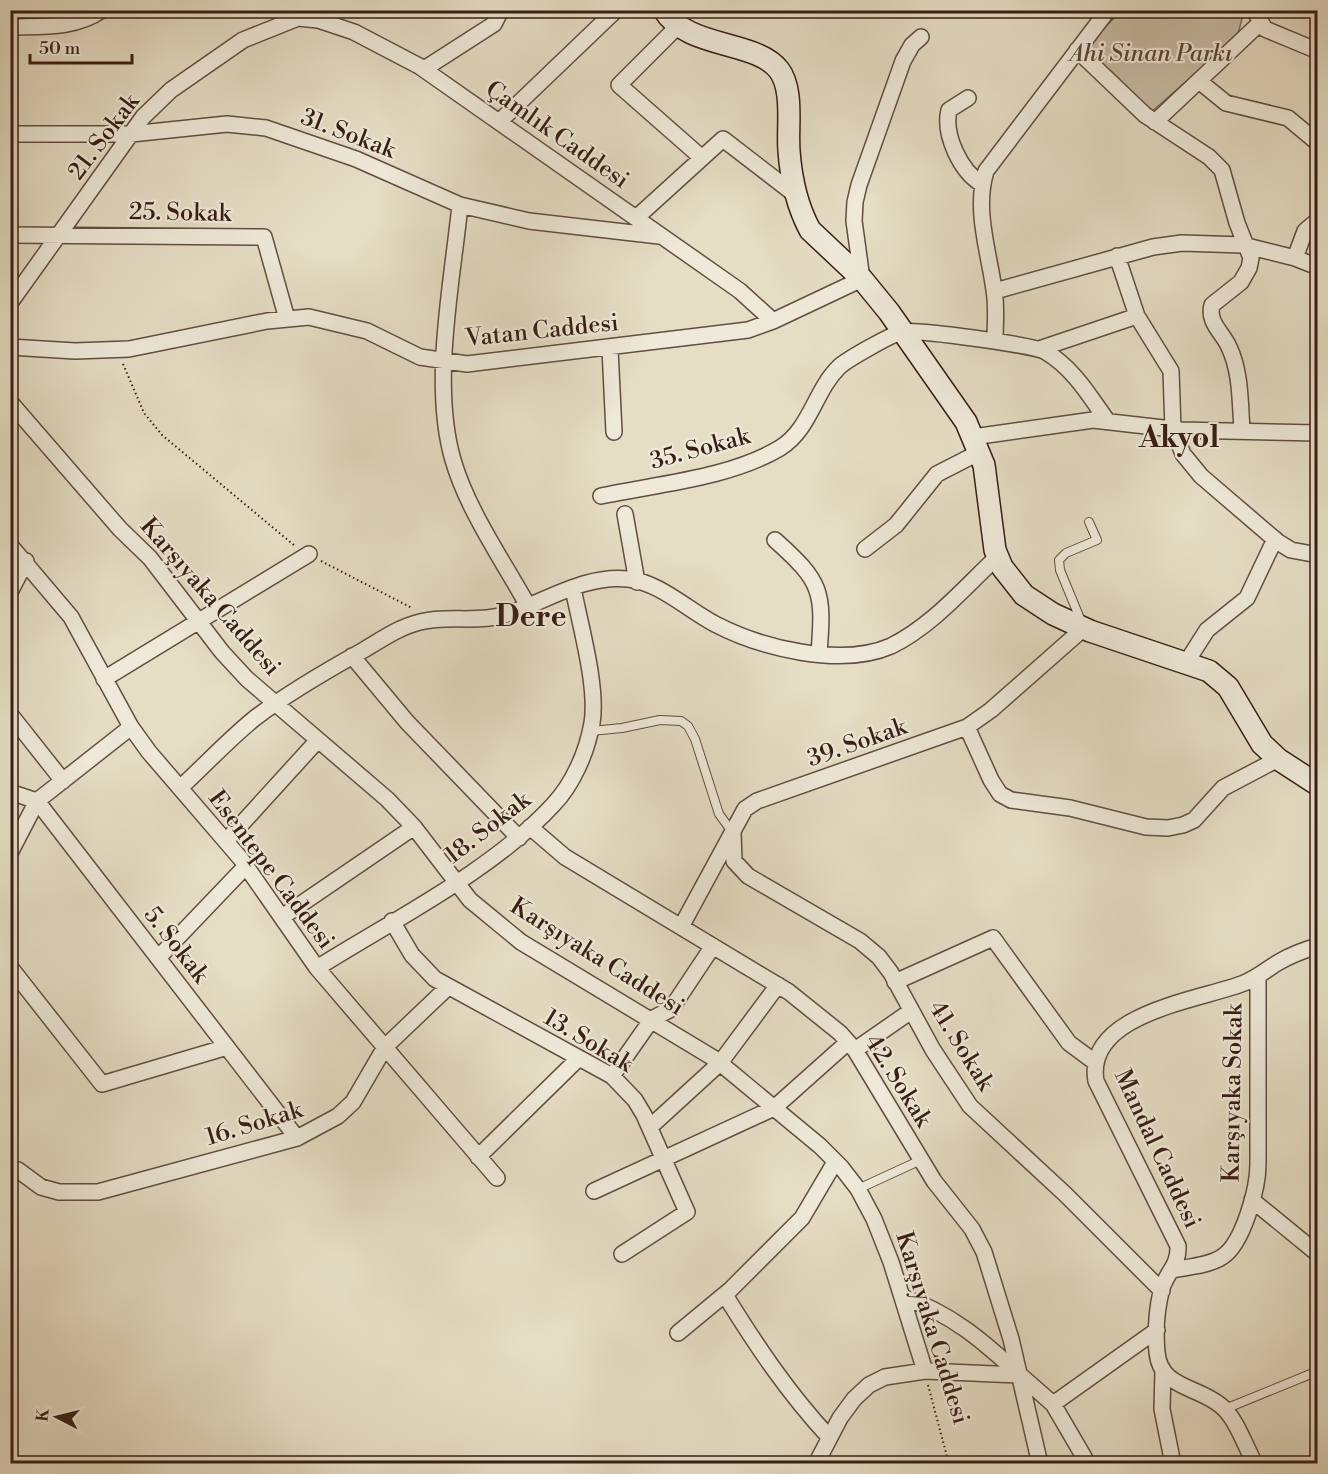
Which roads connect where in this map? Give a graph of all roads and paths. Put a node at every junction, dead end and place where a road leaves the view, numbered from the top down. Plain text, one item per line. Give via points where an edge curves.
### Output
1 (102, 10) edge
2 (501, 10) edge
3 (616, 10) edge
4 (664, 10) edge
5 (1108, 10) edge
6 (295, 14) edge
7 (1257, 17) edge
8 (10, 27) edge
9 (677, 27) junction
10 (921, 37) dead end
11 (1077, 50) junction
12 (1317, 51) edge
13 (424, 69) junction
14 (1199, 81) junction
15 (968, 98) dead end
16 (499, 122) junction
17 (1155, 122) junction
18 (10, 134) edge
19 (131, 134) junction
20 (1317, 143) edge
21 (702, 158) junction
22 (982, 184) junction
23 (797, 196) junction
24 (460, 205) junction
25 (636, 218) junction
26 (1317, 220) edge
27 (60, 234) junction
28 (10, 236) edge
29 (662, 236) junction
30 (1247, 246) junction
31 (1117, 256) junction
32 (1295, 258) junction
33 (1317, 267) edge
34 (862, 279) junction
35 (995, 291) junction
36 (10, 303) edge
37 (1137, 316) junction
38 (287, 319) junction
39 (773, 321) junction
40 (903, 331) junction
41 (995, 341) junction
42 (10, 348) edge
43 (610, 348) junction
44 (1039, 349) junction
45 (118, 350) junction
46 (444, 362) junction
47 (10, 402) edge
48 (16, 419) edge
49 (1106, 419) junction
50 (1173, 429) junction
51 (1242, 430) junction
52 (614, 432) dead end
53 (1317, 433) edge
54 (976, 445) junction
55 (601, 496) dead end
56 (625, 514) dead end
57 (1089, 522) dead end
58 (1275, 539) junction
59 (775, 540) dead end
60 (10, 545) edge
61 (865, 549) dead end
62 (309, 554) junction
63 (1317, 555) edge
64 (998, 556) junction
65 (26, 561) junction
66 (637, 582) junction
67 (573, 588) junction
68 (10, 592) edge
69 (528, 606) junction
70 (433, 620) junction
71 (197, 621) junction
72 (1084, 628) junction
73 (819, 653) junction
74 (352, 656) junction
75 (1186, 663) junction
76 (104, 679) junction
77 (276, 704) junction
78 (10, 714) edge
79 (967, 727) junction
80 (131, 728) junction
81 (590, 731) junction
82 (318, 740) junction
83 (1278, 759) junction
84 (63, 781) junction
85 (1317, 785) edge
86 (180, 788) junction
87 (10, 792) edge
88 (37, 801) junction
89 (414, 827) junction
90 (524, 833) junction
91 (733, 833) junction
92 (226, 841) junction
93 (10, 853) edge
94 (246, 866) junction
95 (456, 882) junction
96 (282, 917) junction
97 (392, 921) junction
98 (681, 927) junction
99 (713, 946) junction
100 (1317, 946) edge
101 (158, 958) junction
102 (10, 967) edge
103 (317, 968) junction
104 (1258, 976) junction
105 (895, 982) junction
106 (778, 986) junction
107 (448, 987) junction
108 (911, 1011) junction
109 (652, 1019) junction
110 (851, 1046) junction
111 (227, 1047) junction
112 (385, 1047) junction
113 (579, 1058) junction
114 (720, 1063) junction
115 (1096, 1063) junction
116 (612, 1076) junction
117 (774, 1108) junction
118 (650, 1127) junction
119 (297, 1138) junction
120 (478, 1156) junction
121 (665, 1159) junction
122 (921, 1160) junction
123 (835, 1162) junction
124 (18, 1170) dead end
125 (497, 1178) dead end
126 (858, 1189) junction
127 (594, 1191) dead end
128 (1252, 1200) junction
129 (622, 1254) dead end
130 (1317, 1254) edge
131 (1172, 1270) junction
132 (1162, 1291) junction
133 (725, 1294) junction
134 (902, 1297) junction
135 (1157, 1330) junction
136 (678, 1333) dead end
137 (1163, 1370) junction
138 (925, 1371) junction
139 (1317, 1371) edge
140 (1020, 1375) junction
141 (1053, 1404) junction
142 (1224, 1409) junction
143 (829, 1437) junction
144 (816, 1464) edge
145 (949, 1464) edge
146 (1040, 1464) edge
147 (1079, 1464) edge
148 (1173, 1464) edge
149 (1255, 1464) edge

1 - 8 street via 70,24
2 - 13 street via 494,24
3 - 16 street
4 - 9 street
5 - 11 street
6 - 13 street, Çamlık Caddesi via 354,32
6 - 19 street, 21. Sokak via 243,40 180,83 143,117
7 - 12 street via 1265,30
7 - 14 street
9 - 21 street via 619,85
9 - 23 street via 766,59 779,70 786,84 789,153
10 - 34 street via 903,61 859,185 854,221
11 - 17 street
11 - 22 street via 986,171
13 - 16 street, Çamlık Caddesi
14 - 17 street
14 - 20 street via 1226,103 1287,118
15 - 22 street via 953,106 948,120 962,165
16 - 25 street, Çamlık Caddesi
17 - 30 street via 1222,170
18 - 19 street, 31. Sokak
19 - 24 street, 31. Sokak via 227,124 266,128 356,159
19 - 27 street, 21. Sokak
21 - 23 street via 723,139
21 - 25 street
22 - 35 street via 986,250
23 - 34 street via 810,230
24 - 29 street, 31. Sokak via 529,221
24 - 46 street
25 - 29 street, Çamlık Caddesi
26 - 32 street via 1305,231
27 - 28 street, 25. Sokak
27 - 36 street, 21. Sokak
27 - 38 street, 25. Sokak via 264,237
29 - 39 street, Çamlık Caddesi via 740,291
30 - 31 street via 1182,243
30 - 32 street
30 - 51 street via 1249,268 1241,282 1212,305 1210,311 1236,366
31 - 35 street
31 - 37 street
32 - 33 street
34 - 39 street, Vatan Caddesi
34 - 40 street
35 - 41 street
37 - 44 street
37 - 50 street via 1171,372
38 - 45 street, Vatan Caddesi
38 - 46 street, Vatan Caddesi via 309,317 338,323 367,331 420,357
39 - 43 street, Vatan Caddesi via 719,335
40 - 41 street
40 - 54 street via 966,422
40 - 55 street, 35. Sokak via 840,366 784,446 737,467
41 - 44 street
42 - 45 street, Vatan Caddesi
43 - 46 street, Vatan Caddesi via 502,362
43 - 52 street
44 - 49 street via 1070,371
45 - 62 path via 129,385 162,435
46 - 69 street via 442,392 453,462
47 - 48 street, Karşıyaka Caddesi
48 - 71 street, Karşıyaka Caddesi via 150,558
49 - 50 street
49 - 54 street via 1073,421
50 - 51 street
50 - 58 street via 1183,454 1201,476
51 - 53 street
54 - 61 street via 937,474 896,525
54 - 64 street via 987,482 991,535
56 - 66 street
57 - 72 lane via 1097,540 1059,560
58 - 63 street via 1291,549
58 - 75 street via 1246,598 1207,630
59 - 73 street via 803,565 815,582 822,609
60 - 65 street, Esentepe Caddesi
62 - 70 path
62 - 71 street
64 - 72 street via 1024,595
64 - 73 street via 926,623 889,646 867,652
65 - 68 street
65 - 76 street, Esentepe Caddesi via 71,617
66 - 67 street via 600,580
66 - 73 street via 733,633 759,643
67 - 69 street
67 - 81 street, 18. Sokak via 591,688
69 - 70 street via 500,616
70 - 74 street via 401,628
71 - 76 street
71 - 77 street, Karşıyaka Caddesi via 247,679
72 - 75 street
72 - 79 street, 39. Sokak
74 - 77 street
74 - 90 street, 42. Sokak via 393,706
75 - 83 street via 1209,672 1228,687 1262,744
76 - 80 street, Esentepe Caddesi
77 - 82 street, Karşıyaka Caddesi
77 - 86 street via 247,725
78 - 84 street
79 - 83 street via 1000,794 1021,803 1070,807 1146,827 1168,828 1194,820 1223,788
79 - 91 street, 39. Sokak via 757,801 745,809
80 - 84 street
80 - 86 street, Esentepe Caddesi
81 - 90 street, 18. Sokak via 568,784
81 - 91 lane via 660,720 681,721 695,739 719,814
82 - 89 street, Karşıyaka Caddesi
82 - 92 street
83 - 85 street
84 - 88 street
86 - 92 street, Esentepe Caddesi
87 - 88 street
88 - 93 street
88 - 101 street, 5. Sokak
89 - 95 street, Karşıyaka Caddesi
89 - 96 street
90 - 95 street, 18. Sokak
90 - 98 street, 42. Sokak
91 - 98 street, 39. Sokak
91 - 105 street, 41. Sokak via 734,861 741,870 860,941 879,957
92 - 94 street, Esentepe Caddesi
94 - 96 street, Esentepe Caddesi
94 - 101 street
95 - 97 street, 18. Sokak
95 - 109 street, Karşıyaka Caddesi via 470,900 520,942
96 - 103 street, Esentepe Caddesi
97 - 103 street, 18. Sokak
97 - 107 street, 13. Sokak via 412,955
98 - 99 street, 42. Sokak
99 - 106 street, 42. Sokak
99 - 109 street via 671,1009
100 - 104 street, Mandal Caddesi
101 - 111 street, 5. Sokak
102 - 111 street via 102,1084
103 - 112 street, Esentepe Caddesi
104 - 115 street, Mandal Caddesi via 1134,1018 1109,1041
104 - 128 street, Karşıyaka Sokak via 1258,1177
105 - 108 street, 41. Sokak
105 - 115 street via 993,938 1069,1044
106 - 110 street, 42. Sokak via 816,1012
106 - 114 street
107 - 112 street, 16. Sokak
107 - 113 street, 13. Sokak
108 - 110 street
108 - 132 street, 41. Sokak via 970,1106
109 - 114 street, Karşıyaka Caddesi
109 - 116 street
110 - 117 street
110 - 122 street, 42. Sokak
111 - 119 street, 5. Sokak
112 - 119 street, 16. Sokak via 353,1102 338,1116
112 - 120 street, Esentepe Caddesi
113 - 116 street, 13. Sokak
113 - 120 street
114 - 117 street, Karşıyaka Caddesi
114 - 118 street
115 - 131 street, Mandal Caddesi via 1096,1081 1175,1236 1178,1255
116 - 118 street, 13. Sokak via 635,1100
117 - 121 street
117 - 123 street, Karşıyaka Caddesi
118 - 121 street, 13. Sokak
119 - 124 street, 16. Sokak via 98,1192 59,1192 42,1187
120 - 125 street, Esentepe Caddesi
121 - 127 street
121 - 129 street, 13. Sokak via 687,1212
122 - 126 lane
122 - 140 street, 42. Sokak via 972,1229 984,1252
123 - 126 street, Karşıyaka Caddesi
123 - 133 street via 802,1218
126 - 134 street, Karşıyaka Caddesi via 874,1219
128 - 130 street
128 - 131 street, Karşıyaka Sokak via 1227,1254
131 - 132 street, Mandal Caddesi
132 - 135 street, Mandal Caddesi
133 - 136 street
133 - 143 street via 777,1376
134 - 138 street, Karşıyaka Caddesi
134 - 140 street via 924,1304 974,1333
135 - 137 street, Mandal Caddesi via 1156,1352
135 - 141 street
137 - 142 street via 1175,1383
137 - 148 street, Mandal Caddesi via 1162,1409
138 - 140 street
138 - 143 street via 885,1377 869,1385 854,1399
138 - 145 path, Karşıyaka Caddesi
139 - 142 lane
140 - 141 street
140 - 146 street, 42. Sokak
141 - 147 street via 1084,1457
142 - 149 street
143 - 144 street

